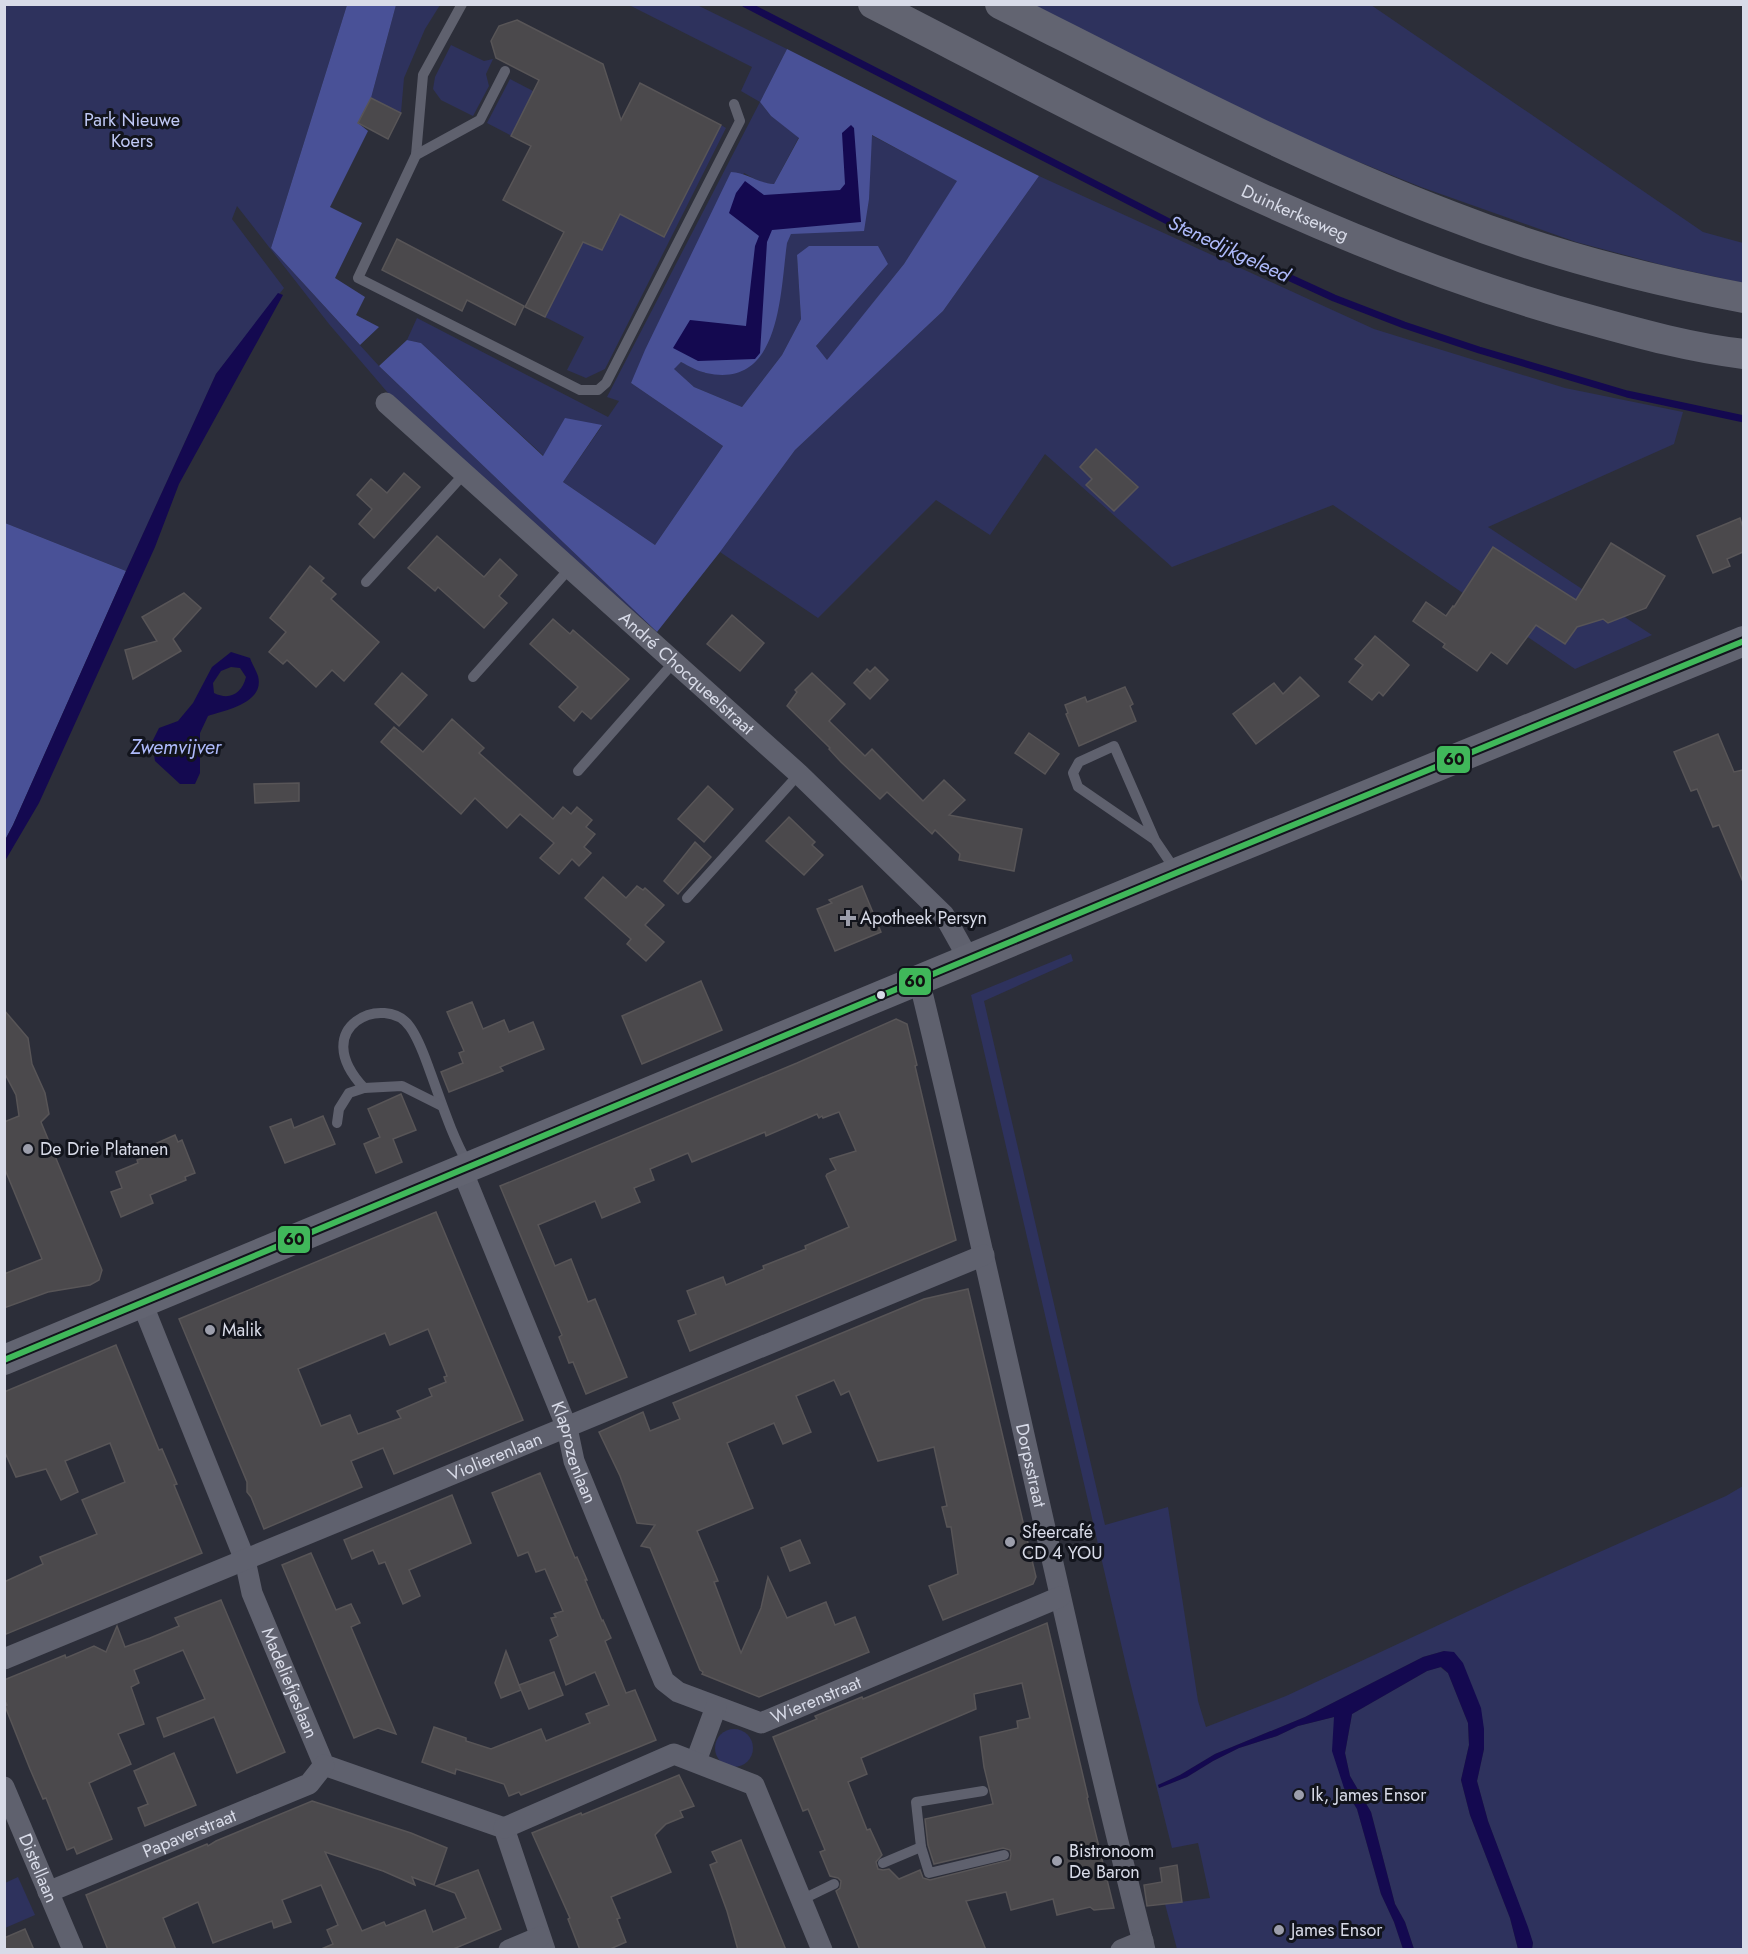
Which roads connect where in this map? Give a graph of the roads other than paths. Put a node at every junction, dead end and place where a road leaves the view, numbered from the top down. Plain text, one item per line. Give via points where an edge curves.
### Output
1 (462, 4) edge
2 (873, 4) edge
3 (1000, 4) edge
4 (505, 71) dead end
5 (734, 104) dead end
6 (416, 155) junction
7 (1743, 298) edge
8 (1637, 333) junction
9 (1743, 354) edge
10 (1743, 366) edge
11 (386, 403) dead end
12 (465, 473) junction
13 (570, 568) junction
14 (366, 582) dead end
15 (1743, 641) edge
16 (674, 662) junction
17 (473, 677) dead end
18 (578, 771) dead end
19 (799, 774) junction
20 (1155, 840) junction
21 (1176, 873) junction
22 (687, 898) dead end
23 (966, 960) junction
24 (919, 980) junction
25 (364, 1088) junction
26 (442, 1106) junction
27 (337, 1123) dead end
28 (466, 1168) junction
29 (984, 1255) junction
30 (142, 1303) junction
31 (4, 1360) edge
32 (567, 1428) junction
33 (245, 1560) junction
34 (1060, 1597) junction
35 (4, 1659) edge
36 (716, 1707) junction
37 (696, 1761) junction
38 (324, 1765) junction
39 (4, 1787) edge
40 (983, 1791) dead end
41 (504, 1828) junction
42 (921, 1847) junction
43 (1004, 1855) dead end
44 (883, 1863) dead end
45 (834, 1884) dead end
46 (48, 1892) junction
47 (801, 1900) junction
48 (543, 1943) edge
49 (1144, 1945) edge
50 (73, 1950) edge
51 (509, 1950) edge
52 (822, 1950) edge
53 (1121, 1950) edge

1 - 6 lane via 423,75
2 - 8 main road, Duinkerkseweg via 1110,126 1295,214 1474,284
3 - 7 main road via 1237,123 1453,217 1569,256
4 - 6 lane via 480,120
5 - 6 lane via 740,121 606,383 598,390 580,390 559,381 358,278
8 - 9 main road, Duinkerkseweg
8 - 10 main road
11 - 12 street, André Chocqueelstraat
12 - 13 street, André Chocqueelstraat
12 - 14 lane
13 - 16 street, André Chocqueelstraat
13 - 17 lane
15 - 21 main road
16 - 18 lane
16 - 19 street, André Chocqueelstraat
19 - 22 lane
19 - 23 street, André Chocqueelstraat via 944,915
20 - 20 lane via 1114,746 1079,762 1073,773 1078,787
20 - 21 lane
21 - 23 main road
23 - 24 main road
24 - 28 main road
24 - 29 street, Dorpsstraat
25 - 26 lane via 402,1086
25 - 26 lane via 353,1077 342,1044 347,1029 358,1019 379,1012 409,1025
25 - 27 lane via 349,1093 339,1109
26 - 28 lane
28 - 30 main road
28 - 32 street, Klaprozenlaan
29 - 32 street, Violierenlaan
29 - 34 street, Dorpsstraat
30 - 31 main road
30 - 33 street, Madeliefjeslaan
32 - 33 street, Violierenlaan
32 - 36 street, Klaprozenlaan via 574,1461 664,1681 678,1692
33 - 35 street, Violierenlaan
33 - 38 street, Madeliefjeslaan via 252,1593
34 - 36 street, Wierenstraat via 761,1723
34 - 49 street, Dorpsstraat
36 - 37 street
37 - 41 street via 674,1754
37 - 47 street via 754,1785
38 - 41 street
38 - 46 street, Papaverstraat via 309,1784
39 - 46 street, Distellaan
40 - 42 lane via 916,1802
41 - 48 street
42 - 43 lane via 929,1873
42 - 44 lane
45 - 47 lane
46 - 50 street, Distellaan
47 - 52 street
48 - 51 street
49 - 53 street

